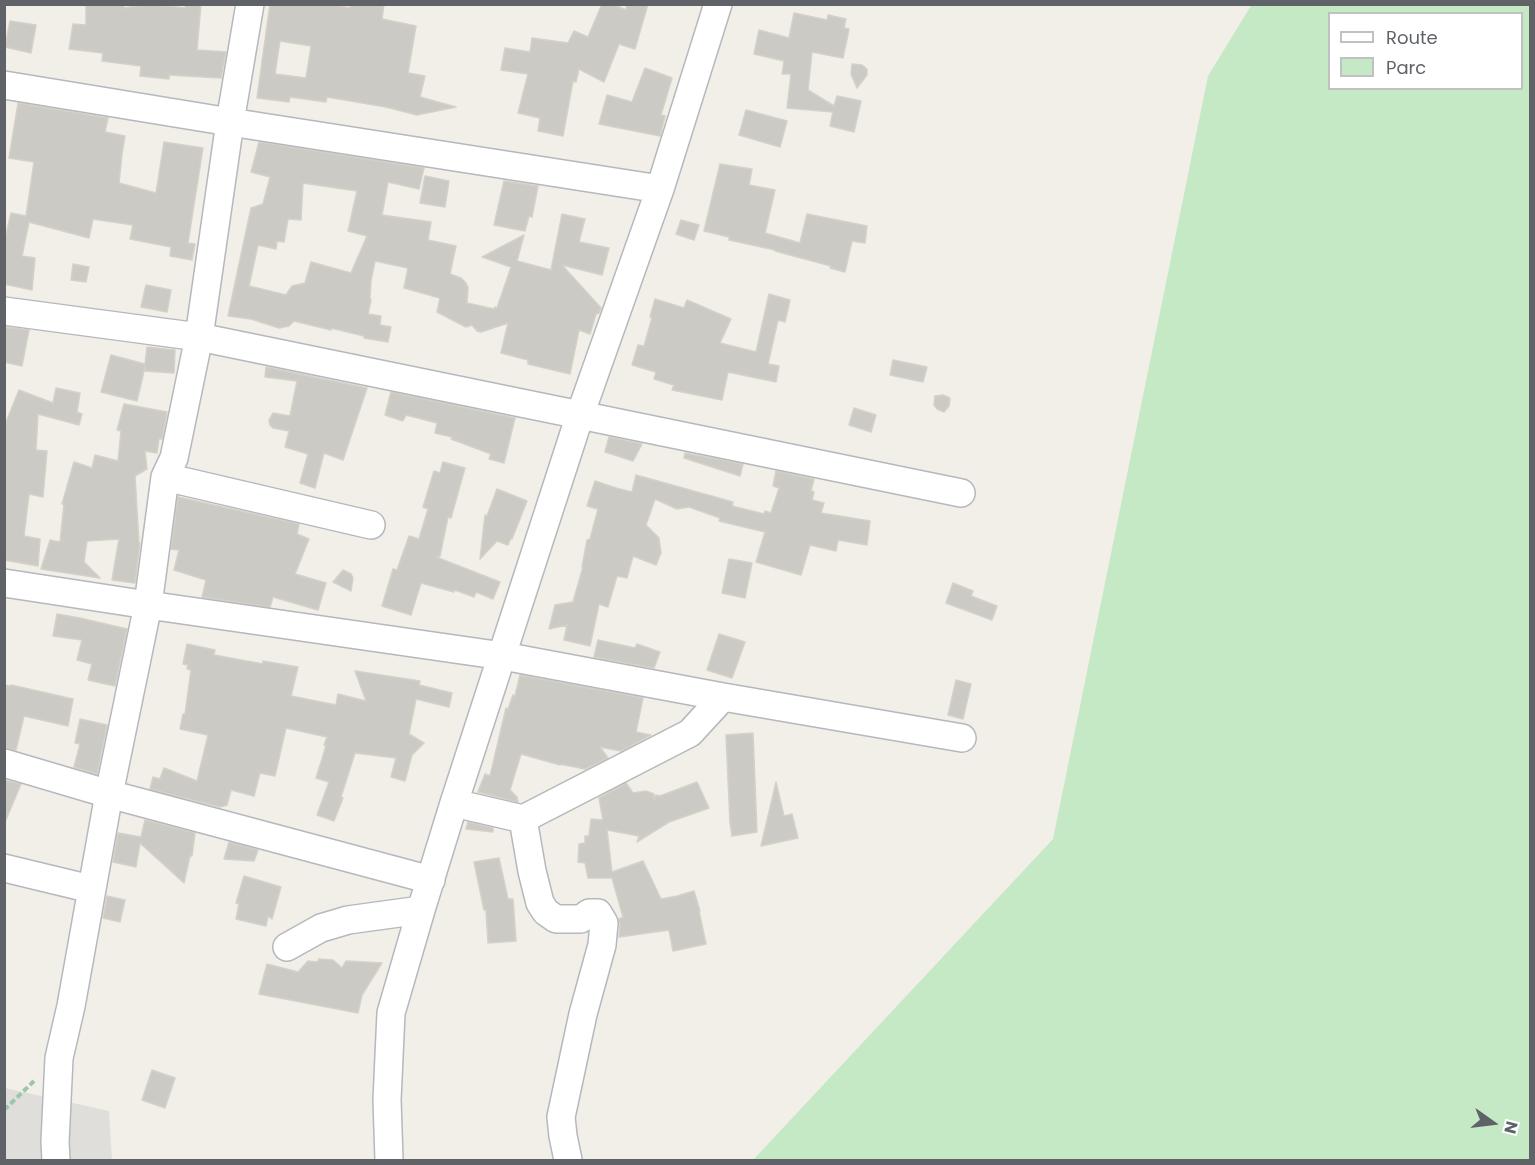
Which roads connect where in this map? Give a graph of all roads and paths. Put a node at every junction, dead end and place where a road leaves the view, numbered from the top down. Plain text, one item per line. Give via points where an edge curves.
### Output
1 (250, 4) edge
2 (718, 4) edge
3 (4, 85) edge
4 (230, 122) junction
5 (660, 189) junction
6 (4, 310) edge
7 (199, 337) junction
8 (580, 415) junction
9 (165, 477) junction
10 (961, 493) dead end
11 (371, 525) dead end
12 (4, 583) edge
13 (148, 605) junction
14 (503, 656) junction
15 (723, 696) junction
16 (962, 738) dead end
17 (4, 763) edge
18 (109, 794) junction
19 (454, 803) junction
20 (523, 819) junction
21 (4, 868) edge
22 (431, 880) junction
23 (91, 889) junction
24 (421, 910) junction
25 (287, 947) dead end
26 (59, 1058) junction
27 (4, 1110) edge
28 (56, 1161) edge
29 (389, 1161) edge
30 (568, 1161) edge

1 - 4 street
2 - 5 street
3 - 4 street
4 - 5 street
4 - 7 street
5 - 8 street
6 - 7 street
7 - 8 street
7 - 9 street via 174,458
8 - 10 street
8 - 14 street
9 - 11 street
9 - 13 street
12 - 13 street
13 - 14 street
13 - 18 street
14 - 15 street
14 - 19 street
15 - 16 street
15 - 20 street via 690,733
17 - 18 street
18 - 22 street
18 - 23 street
19 - 20 street
19 - 22 street
20 - 30 street via 532,872 546,912 556,919 581,919 598,913 604,923 561,1117
21 - 23 street
22 - 24 street
23 - 26 street
24 - 25 street via 348,920 321,928
24 - 29 street via 391,1013
26 - 27 path
26 - 28 street

